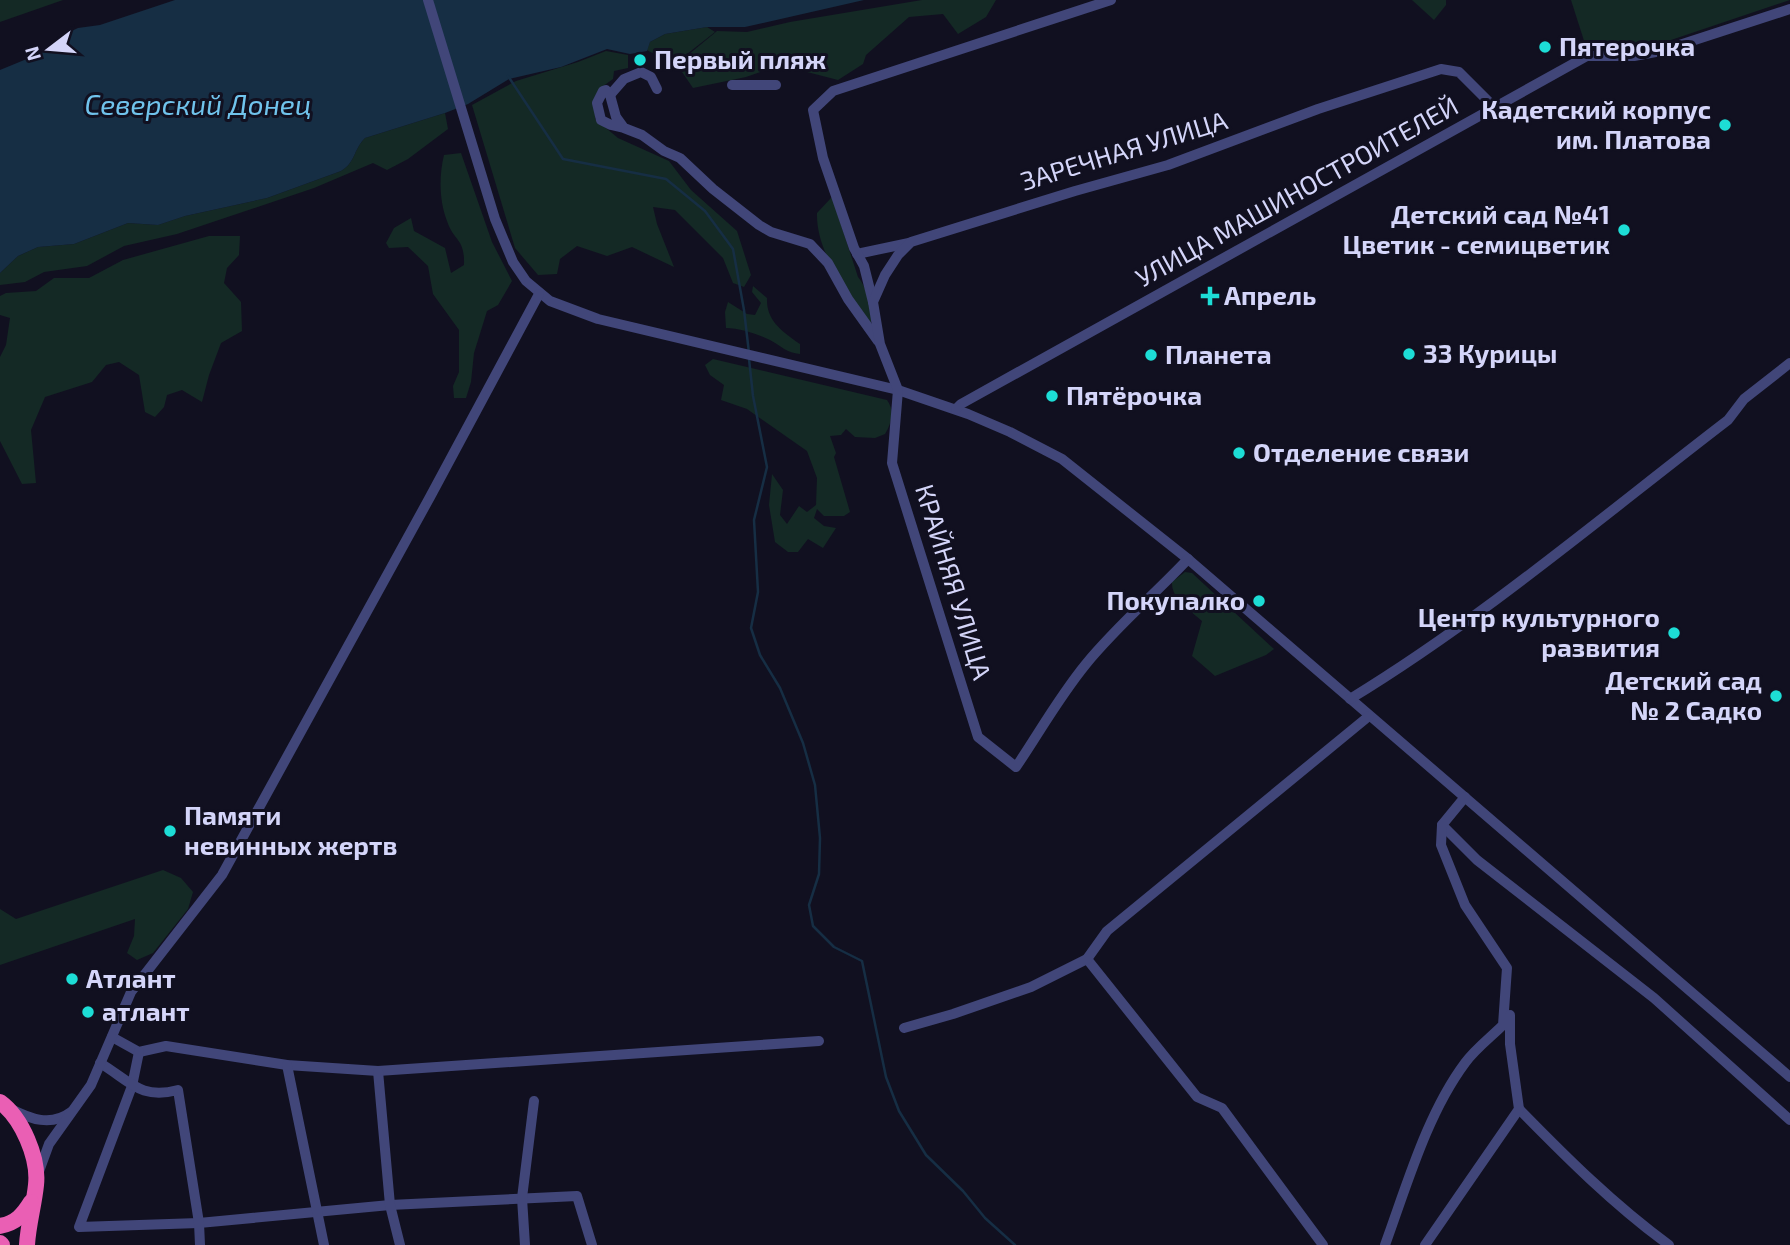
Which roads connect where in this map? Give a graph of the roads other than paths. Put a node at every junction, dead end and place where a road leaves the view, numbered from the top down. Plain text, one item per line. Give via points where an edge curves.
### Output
1 (428, 0) edge
2 (1111, 0) edge
3 (1790, 9) edge
4 (732, 85) dead end
5 (776, 85) dead end
6 (657, 89) dead end
7 (610, 95) junction
8 (1494, 107) junction
9 (624, 128) junction
10 (911, 242) junction
11 (858, 254) junction
12 (539, 294) junction
13 (873, 302) junction
14 (880, 344) junction
15 (1790, 363) edge
16 (898, 390) junction
17 (956, 409) junction
18 (1188, 559) junction
19 (1350, 699) junction
20 (1369, 716) junction
21 (1465, 797) junction
22 (1442, 825) junction
23 (1087, 958) junction
24 (1507, 997) junction
25 (904, 1027) dead end
26 (112, 1037) junction
27 (819, 1041) dead end
28 (139, 1052) junction
29 (100, 1063) junction
30 (287, 1065) junction
31 (379, 1071) junction
32 (1790, 1077) edge
33 (132, 1086) junction
34 (534, 1101) dead end
35 (4, 1105) edge
36 (78, 1106) junction
37 (1519, 1109) junction
38 (1790, 1120) edge
39 (36, 1183) junction
40 (522, 1198) junction
41 (33, 1200) junction
42 (390, 1205) junction
43 (317, 1212) junction
44 (199, 1223) junction
45 (0, 1226) edge
46 (27, 1245) edge
47 (200, 1245) edge
48 (324, 1245) edge
49 (400, 1245) edge
50 (525, 1245) edge
51 (592, 1245) edge
52 (1323, 1245) edge
53 (1385, 1245) edge
54 (1426, 1245) edge
55 (1669, 1245) edge

1 - 12 street via 503,243
2 - 11 street via 833,91 813,110 822,158
3 - 8 street, УЛИЦА МАШИНОСТРОИТЕЛЕЙ via 1661,51 1587,56
4 - 5 street
6 - 7 street via 641,72 624,79
7 - 9 street
7 - 9 street via 606,90 599,97 601,120
8 - 10 street, ЗАРЕЧНАЯ УЛИЦА via 1459,72 1441,69 1168,165
8 - 17 street, УЛИЦА МАШИНОСТРОИТЕЛЕЙ
9 - 14 street via 680,158 759,225 810,244 828,263
10 - 11 street, ЗАРЕЧНАЯ УЛИЦА
10 - 13 street via 886,273
11 - 13 street
12 - 16 street via 598,318
12 - 26 street via 222,875 131,992
13 - 14 street
14 - 16 street
15 - 19 street via 1744,399 1728,420 1457,629
16 - 17 street
16 - 18 street, КРАЙНЯЯ УЛИЦА via 892,463 904,502 978,737 1016,767 1086,664
17 - 18 street via 1062,459
18 - 19 street
19 - 20 street
20 - 21 street
20 - 23 street via 1107,931
21 - 22 street
21 - 32 street
22 - 24 street via 1441,845 1465,905 1507,968
22 - 38 street via 1477,860 1654,998
23 - 25 street via 1031,987
23 - 52 street via 1197,1097 1222,1108
24 - 37 street
24 - 53 street via 1503,1025 1466,1061 1450,1087 1421,1148
26 - 28 street
26 - 29 street
27 - 31 street
28 - 30 street via 166,1046
28 - 33 street
29 - 33 street
29 - 36 street
30 - 31 street
30 - 43 street
31 - 42 street
33 - 44 street via 158,1095 178,1090
33 - 44 street via 79,1227
34 - 40 street
35 - 36 street via 39,1120 55,1120
35 - 39 highway via 27,1140
36 - 39 street via 49,1144
37 - 54 street
37 - 55 street via 1575,1166
39 - 41 highway
40 - 42 street
40 - 50 street
40 - 51 street via 577,1196
41 - 45 highway via 14,1223
41 - 46 highway
42 - 43 street
42 - 49 street
43 - 44 street
43 - 48 street
44 - 47 street

